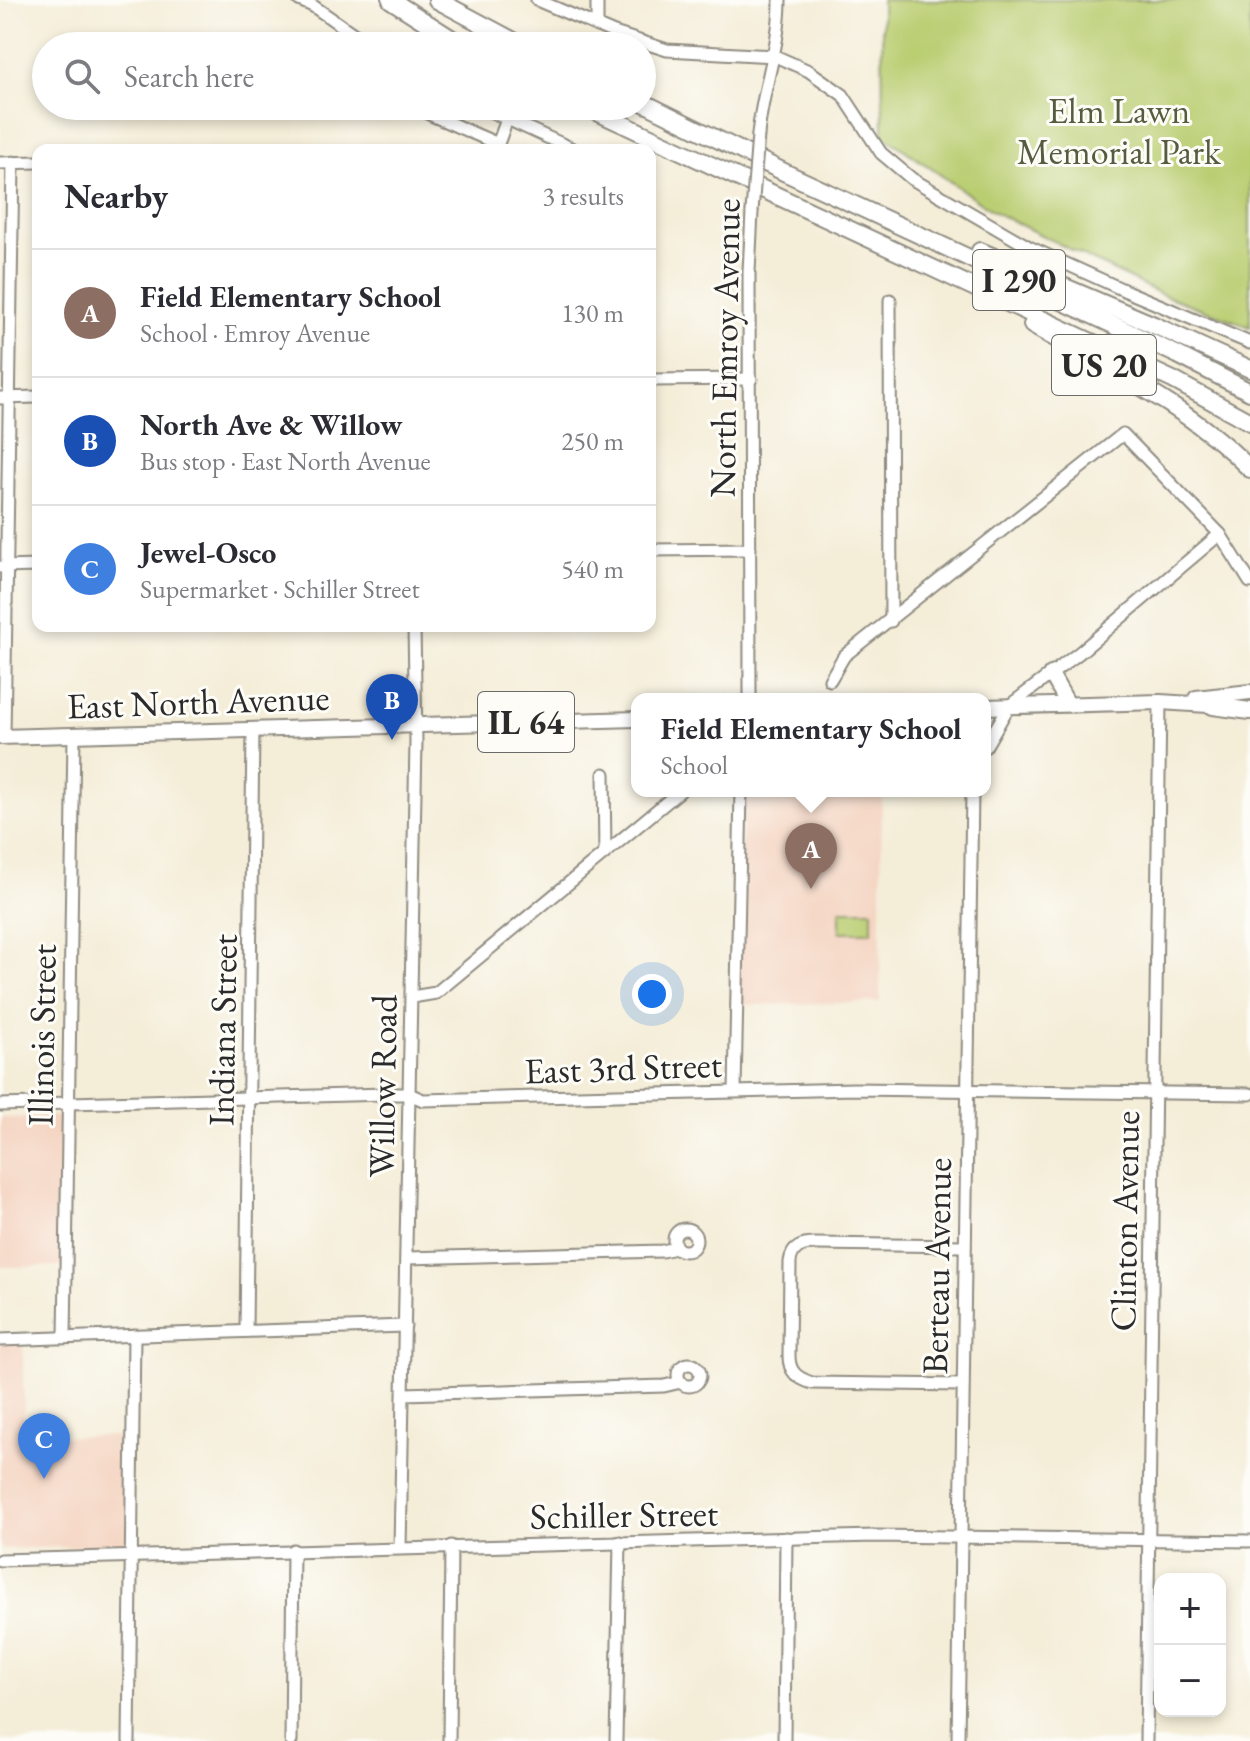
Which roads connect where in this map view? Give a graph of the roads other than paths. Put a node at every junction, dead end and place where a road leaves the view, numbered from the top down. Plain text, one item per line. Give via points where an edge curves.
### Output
1 (299, 0) edge
2 (391, 0) edge
3 (437, 0) edge
4 (537, 0) edge
5 (597, 0) edge
6 (780, 0) edge
7 (597, 26) junction
8 (351, 32) edge
9 (441, 32) edge
10 (497, 32) edge
11 (614, 32) edge
12 (656, 46) edge
13 (775, 56) junction
14 (656, 109) edge
15 (443, 120) edge
16 (507, 120) edge
17 (509, 120) edge
18 (614, 120) edge
19 (498, 144) edge
20 (498, 144) edge
21 (562, 144) edge
22 (13, 162) junction
23 (32, 162) edge
24 (0, 163) edge
25 (786, 173) junction
26 (947, 276) junction
27 (890, 300) dead end
28 (1250, 343) edge
29 (1250, 369) edge
30 (751, 379) junction
31 (656, 380) edge
32 (1250, 392) edge
33 (32, 397) edge
34 (5, 398) edge
35 (1250, 422) edge
36 (1250, 469) edge
37 (1220, 534) junction
38 (750, 549) junction
39 (656, 550) edge
40 (32, 566) edge
41 (3, 567) edge
42 (1250, 582) edge
43 (891, 621) junction
44 (414, 632) edge
45 (1051, 674) junction
46 (830, 680) dead end
47 (1250, 692) edge
48 (750, 693) edge
49 (1160, 702) junction
50 (1068, 704) junction
51 (1009, 706) junction
52 (1213, 706) joint
53 (991, 707) edge
54 (1250, 709) edge
55 (631, 719) edge
56 (416, 725) junction
57 (253, 730) junction
58 (74, 735) junction
59 (2, 737) edge
60 (991, 737) edge
61 (604, 774) dead end
62 (673, 797) edge
63 (740, 797) edge
64 (972, 797) edge
65 (605, 853) junction
66 (412, 997) junction
67 (966, 1090) junction
68 (735, 1091) junction
69 (1153, 1092) junction
70 (409, 1094) junction
71 (1250, 1094) edge
72 (249, 1097) junction
73 (68, 1103) junction
74 (0, 1105) edge
75 (965, 1246) junction
76 (676, 1248) dead end
77 (407, 1258) junction
78 (405, 1326) junction
79 (246, 1331) junction
80 (134, 1335) junction
81 (65, 1337) junction
82 (0, 1340) edge
83 (681, 1382) dead end
84 (963, 1385) junction
85 (404, 1394) junction
86 (960, 1537) junction
87 (786, 1538) junction
88 (1148, 1539) junction
89 (1250, 1541) edge
90 (620, 1542) junction
91 (451, 1546) junction
92 (400, 1548) junction
93 (293, 1550) junction
94 (132, 1556) junction
95 (0, 1560) edge
96 (129, 1741) edge
97 (291, 1741) edge
98 (449, 1741) edge
99 (616, 1741) edge
100 (784, 1741) edge
101 (958, 1741) edge
102 (1146, 1741) edge

1 - 8 street
2 - 9 highway
3 - 10 highway
4 - 7 street
5 - 7 street
6 - 13 street, North Emroy Avenue
7 - 11 street
12 - 13 street
13 - 28 street via 843,95 881,153 912,179 1029,247
13 - 30 street, North Emroy Avenue, bridge via 758,135 752,212
14 - 25 highway, I 290
15 - 19 street
16 - 20 street
17 - 21 street
18 - 26 highway, I 290
22 - 23 street
22 - 24 street
22 - 34 street
25 - 29 highway, US 20 via 1043,276
25 - 32 highway, I 290
26 - 35 highway, I 290 via 1173,380
26 - 36 highway, US 20 via 1170,402
27 - 43 street
30 - 31 street
30 - 38 street, North Emroy Avenue
33 - 34 street
34 - 41 street
37 - 42 street
37 - 43 street via 1123,434
37 - 45 street
38 - 39 street
38 - 48 street, North Emroy Avenue
40 - 41 street
41 - 59 street
43 - 46 street via 844,656
44 - 56 street, Willow Road
45 - 50 main road
45 - 51 street
47 - 49 main road
49 - 50 main road
49 - 52 main road
49 - 69 street, Clinton Avenue
50 - 51 main road
51 - 53 main road
51 - 60 street
52 - 54 highway
55 - 56 main road, East North Avenue / IL 64
56 - 57 main road, East North Avenue / IL 64
56 - 66 street, Willow Road
57 - 58 main road, East North Avenue / IL 64
57 - 72 street, Indiana Street
58 - 59 main road, East North Avenue / IL 64
58 - 73 street, Illinois Street
61 - 65 street
62 - 65 street
63 - 68 street
64 - 67 street, Berteau Avenue
65 - 66 street via 436,993
66 - 70 street, Willow Road
67 - 68 street, East 3rd Street
67 - 69 street, East 3rd Street
67 - 75 street, Berteau Avenue
68 - 70 street, East 3rd Street via 423,1100
69 - 71 street, East 3rd Street
69 - 88 street, Clinton Avenue
70 - 72 street, East 3rd Street
70 - 77 street, Willow Road
72 - 73 street, East 3rd Street
72 - 79 street, Indiana Street
73 - 74 street, East 3rd Street
73 - 81 street, Illinois Street
75 - 84 street, Berteau Avenue
75 - 84 street via 797,1247 791,1254 789,1325 789,1365 800,1379
76 - 77 street
77 - 78 street, Willow Road
78 - 79 street
78 - 85 street, Willow Road
79 - 80 street
80 - 81 street
80 - 94 street
81 - 82 street
83 - 85 street
84 - 86 street, Berteau Avenue
85 - 92 street, Willow Road
86 - 87 street, Schiller Street
86 - 88 street, Schiller Street
86 - 101 street, Berteau Avenue
87 - 90 street, Schiller Street
87 - 100 street
88 - 89 street, Schiller Street
88 - 102 street, Clinton Avenue
90 - 91 street, Schiller Street
90 - 99 street
91 - 92 street, Schiller Street
91 - 98 street
92 - 93 street, Schiller Street
93 - 94 street, Schiller Street
93 - 97 street
94 - 95 street, Schiller Street
94 - 96 street

